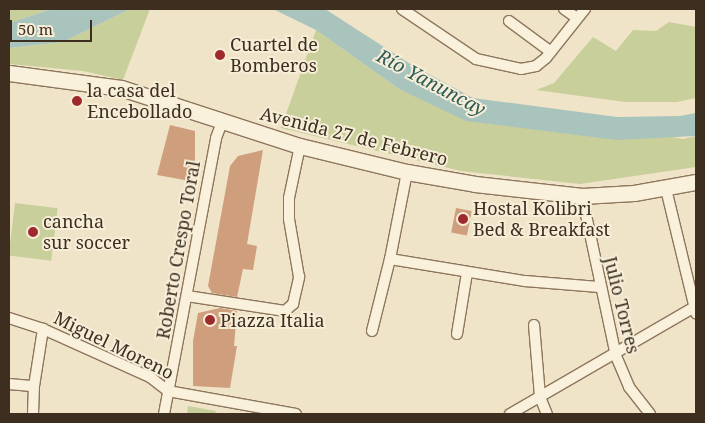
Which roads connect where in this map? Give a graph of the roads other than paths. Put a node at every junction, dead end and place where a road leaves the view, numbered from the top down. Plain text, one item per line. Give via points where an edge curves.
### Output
1 (402, 9) edge
2 (564, 9) edge
3 (585, 9) edge
4 (577, 18) junction
5 (509, 21) dead end
6 (551, 52) junction
7 (9, 73) edge
8 (222, 122) junction
9 (300, 146) junction
10 (407, 172) junction
11 (696, 182) edge
12 (666, 189) junction
13 (582, 196) junction
14 (390, 259) junction
15 (467, 273) junction
16 (599, 287) junction
17 (187, 296) junction
18 (695, 311) edge
19 (9, 318) edge
20 (534, 325) dead end
21 (43, 329) junction
22 (372, 331) dead end
23 (457, 334) dead end
24 (616, 356) junction
25 (9, 384) edge
26 (34, 386) junction
27 (168, 391) junction
28 (540, 397) junction
29 (33, 414) edge
30 (164, 414) edge
31 (296, 414) edge
32 (510, 414) edge
33 (547, 414) edge
34 (650, 414) edge

1 - 6 street via 476,59 521,69 536,66
2 - 4 street
3 - 4 street
4 - 6 street
5 - 6 street
7 - 8 street, Avenida 27 de Febrero via 121,88
8 - 9 street, Avenida 27 de Febrero
8 - 17 street, Roberto Crespo Toral via 216,138
9 - 10 street, Avenida 27 de Febrero
9 - 17 street via 289,198 289,219 299,277 294,304 285,311
10 - 13 street, Avenida 27 de Febrero via 513,190
10 - 14 street
11 - 12 street, Avenida 27 de Febrero
12 - 13 street, Avenida 27 de Febrero
12 - 18 street
13 - 16 street, Julio Torres
14 - 15 street
14 - 22 street
15 - 16 street
15 - 23 street
16 - 24 street, Julio Torres
17 - 27 street, Roberto Crespo Toral
18 - 24 street
19 - 21 street, Miguel Moreno
20 - 28 street
21 - 26 street
21 - 27 street, Miguel Moreno via 150,377
24 - 28 street
24 - 34 street, Julio Torres via 629,388
25 - 26 street
26 - 29 street
27 - 30 street, Roberto Crespo Toral
27 - 31 street, Miguel Moreno
28 - 32 street
28 - 33 street

